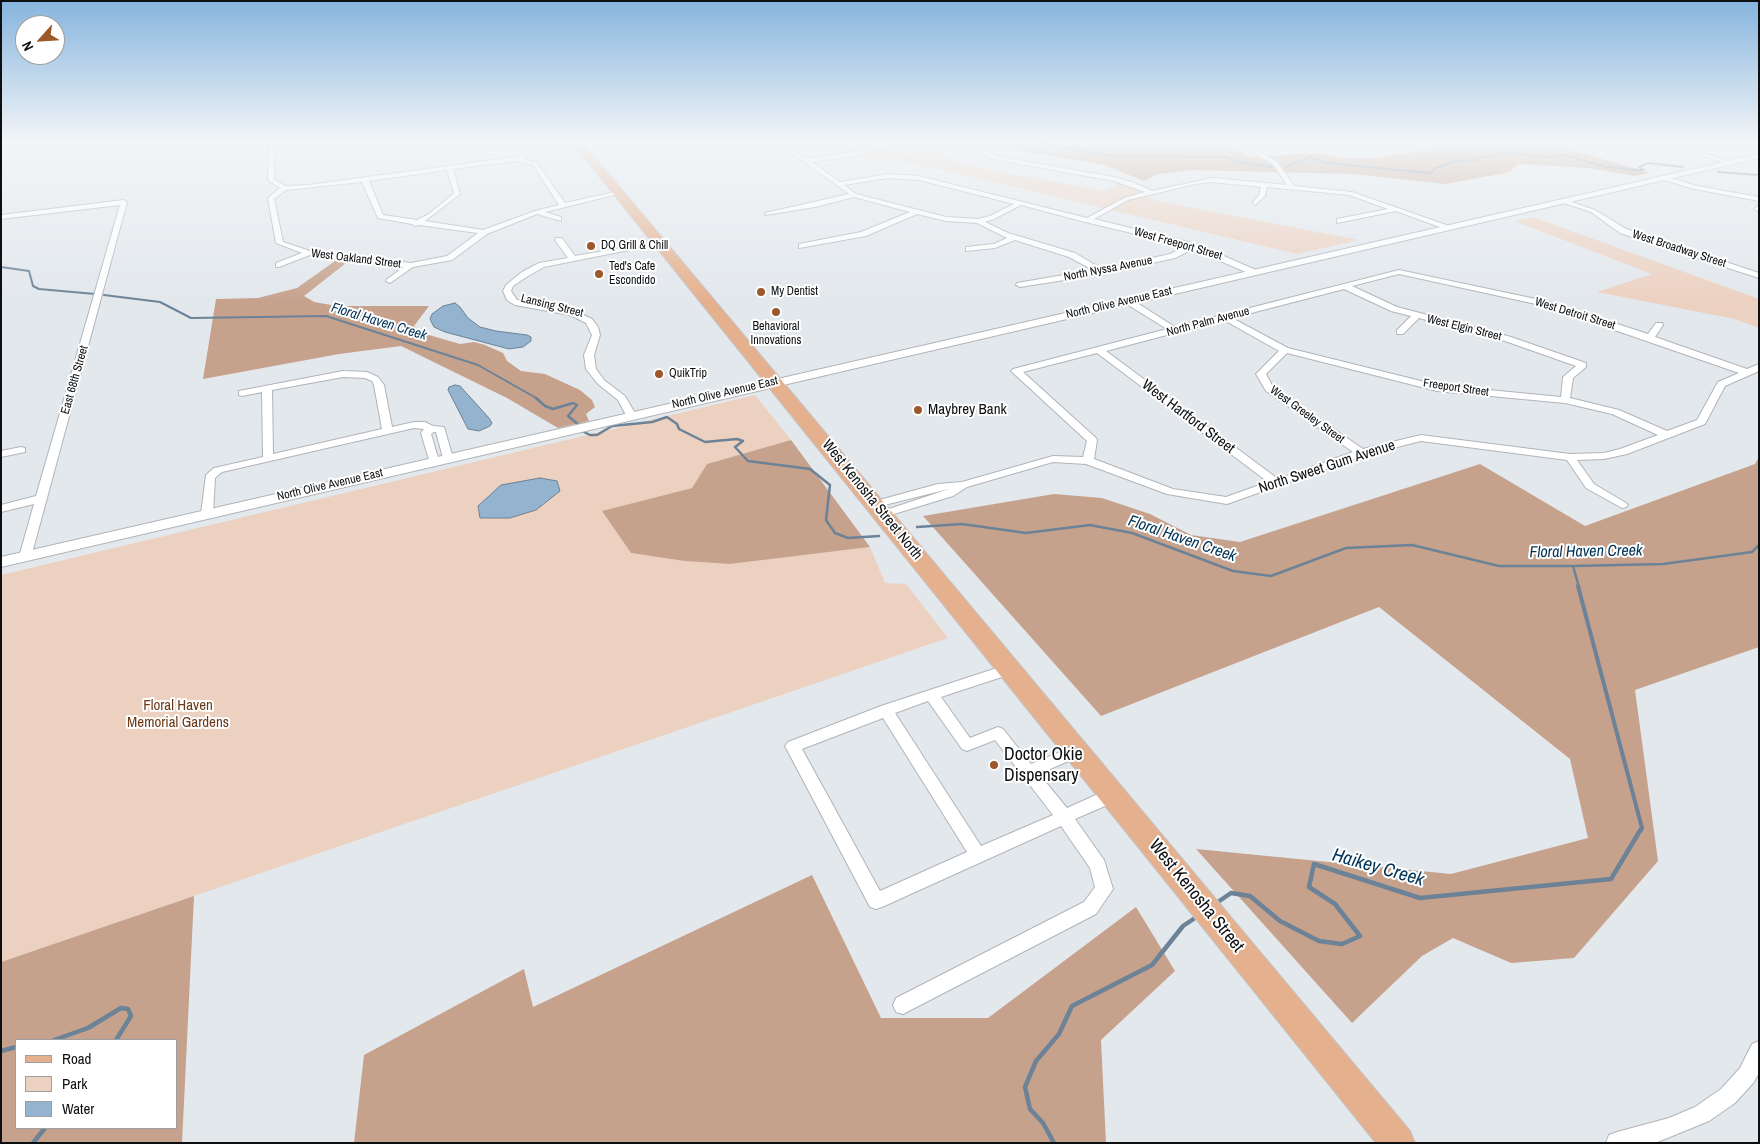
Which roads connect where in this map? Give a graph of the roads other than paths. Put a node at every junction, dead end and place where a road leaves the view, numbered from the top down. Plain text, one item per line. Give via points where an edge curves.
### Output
1 (276, 194) edge
2 (371, 194) edge
3 (457, 194) edge
4 (555, 194) edge
5 (980, 194) edge
6 (1147, 194) edge
7 (1262, 194) edge
8 (1354, 194) edge
9 (1590, 194) edge
10 (1731, 194) edge
11 (621, 195) joint
12 (854, 195) joint
13 (1759, 199) edge
14 (1561, 201) junction
15 (1255, 203) dead end
16 (1019, 204) junction
17 (562, 205) junction
18 (1396, 209) junction
19 (537, 212) junction
20 (915, 212) junction
21 (767, 214) dead end
22 (1, 217) edge
23 (558, 219) dead end
24 (1088, 220) junction
25 (978, 221) junction
26 (1340, 221) dead end
27 (415, 224) junction
28 (1445, 228) junction
29 (484, 232) junction
30 (1014, 238) junction
31 (559, 240) dead end
32 (661, 244) junction
33 (802, 246) dead end
34 (1193, 246) junction
35 (969, 249) dead end
36 (309, 253) junction
37 (573, 259) junction
38 (280, 265) dead end
39 (411, 266) junction
40 (1102, 272) junction
41 (1253, 272) junction
42 (1399, 272) joint
43 (1757, 274) edge
44 (390, 281) dead end
45 (1020, 285) dead end
46 (1347, 287) junction
47 (1133, 300) junction
48 (1223, 316) junction
49 (1416, 316) junction
50 (1659, 325) dead end
51 (1185, 328) junction
52 (1175, 331) junction
53 (1400, 332) dead end
54 (1650, 338) junction
55 (1099, 350) junction
56 (1285, 350) junction
57 (1759, 367) edge
58 (1746, 372) junction
59 (775, 382) junction
60 (267, 388) junction
61 (242, 393) dead end
62 (1565, 400) junction
63 (635, 414) junction
64 (431, 429) junction
65 (388, 431) junction
66 (1665, 434) junction
67 (442, 439) junction
68 (428, 442) junction
69 (22, 450) dead end
70 (1361, 453) junction
71 (1, 454) edge
72 (1570, 457) junction
73 (268, 458) junction
74 (441, 460) junction
75 (1088, 461) junction
76 (1276, 483) junction
77 (41, 502) junction
78 (1622, 505) dead end
79 (1, 509) edge
80 (880, 509) junction
81 (1, 514) edge
82 (207, 514) junction
83 (25, 557) junction
84 (1, 562) edge
85 (994, 649) joint
86 (1009, 669) junction
87 (931, 694) junction
88 (886, 710) junction
89 (1077, 751) junction
90 (1027, 772) junction
91 (1113, 795) junction
92 (1064, 817) junction
93 (978, 855) junction
94 (903, 1005) dead end
95 (1759, 1051) edge
96 (1398, 1143) edge
97 (1617, 1143) edge

1 - 36 street, West Oakland Street via 271,198 280,243
2 - 27 street via 380,217
3 - 27 street
4 - 17 street
5 - 16 street, West Freeport Street
6 - 24 street via 1121,201
7 - 15 street
8 - 18 street
9 - 14 street, North Olive Avenue East
10 - 13 street
11 - 17 street
11 - 32 main road
12 - 20 street
12 - 21 street
14 - 28 street, North Olive Avenue East
14 - 43 street, West Broadway Street via 1632,234
16 - 24 street, West Freeport Street
16 - 25 street via 992,218
17 - 19 street
18 - 26 street
18 - 28 street
19 - 23 street
19 - 29 street
20 - 25 street via 951,221
20 - 33 street via 863,234
22 - 77 street, East 68th Street via 124,202
24 - 34 street, West Freeport Street
25 - 30 street
27 - 29 street
28 - 41 street, North Olive Avenue East
29 - 39 street, West Oakland Street via 449,258
30 - 35 street via 995,246
30 - 40 street via 1067,253
31 - 37 street
32 - 37 street
32 - 59 main road, West Kenosha Street North
34 - 40 street, North Nyssa Avenue via 1172,256
34 - 41 street, West Freeport Street
36 - 38 street
36 - 39 street, West Oakland Street
37 - 63 street, Lansing Street via 531,274 516,286 511,300 572,313 589,321 596,335 588,355 591,369
39 - 44 street
40 - 45 street, North Nyssa Avenue
41 - 47 street, North Olive Avenue East
42 - 46 street, North Palm Avenue
42 - 54 street, West Detroit Street via 1547,304
46 - 48 street, North Palm Avenue
46 - 49 street, West Elgin Street
47 - 51 street
47 - 52 street
47 - 59 street, North Olive Avenue East
48 - 51 street, North Palm Avenue
48 - 56 street, Freeport Street
49 - 53 street
49 - 62 street, West Elgin Street via 1508,339 1583,365 1568,377
50 - 54 street
51 - 52 street, North Palm Avenue
52 - 55 street, North Palm Avenue
54 - 58 street, West Detroit Street
55 - 75 street, North Palm Avenue via 1016,372 1092,440
55 - 76 street, West Hartford Street
56 - 62 street, Freeport Street via 1437,388
56 - 70 street, West Greeley Street via 1262,374 1269,389
57 - 58 street, North Sweet Gum Avenue
58 - 66 street, North Sweet Gum Avenue via 1721,384 1701,422
59 - 63 street, North Olive Avenue East
59 - 80 main road, West Kenosha Street North
60 - 61 street
60 - 65 street via 343,374 371,377 379,385
60 - 73 street
62 - 66 street, Freeport Street via 1615,412
63 - 74 street, North Olive Avenue East
64 - 65 street via 420,425
64 - 67 street via 440,429
64 - 68 street via 426,433
65 - 73 street
66 - 72 street, North Sweet Gum Avenue via 1623,452
67 - 68 street
67 - 74 street
68 - 74 street
69 - 71 street
70 - 72 street, North Sweet Gum Avenue via 1421,438
70 - 76 street, North Sweet Gum Avenue
72 - 78 street via 1590,486
73 - 82 street via 214,472 210,477
74 - 82 street, North Olive Avenue East
75 - 76 street, North Sweet Gum Avenue via 1171,492 1227,501
75 - 80 street, North Sweet Gum Avenue via 1053,460 963,485 949,494
77 - 79 street
77 - 81 street
77 - 83 street, East 68th Street
80 - 85 main road, West Kenosha Street North
82 - 83 street, North Olive Avenue East
83 - 84 street, North Olive Avenue East
85 - 86 main road, West Kenosha Street
86 - 87 street
86 - 89 main road, West Kenosha Street
87 - 88 street
87 - 90 street via 967,745 998,733
88 - 93 street
88 - 93 street via 793,746 876,901
89 - 90 street
89 - 91 main road, West Kenosha Street
90 - 92 street
91 - 92 street
91 - 96 main road, West Kenosha Street
92 - 93 street
92 - 94 street via 1098,865 1104,889 1090,908
95 - 97 street via 1747,1075 1728,1096 1702,1114 1670,1128

